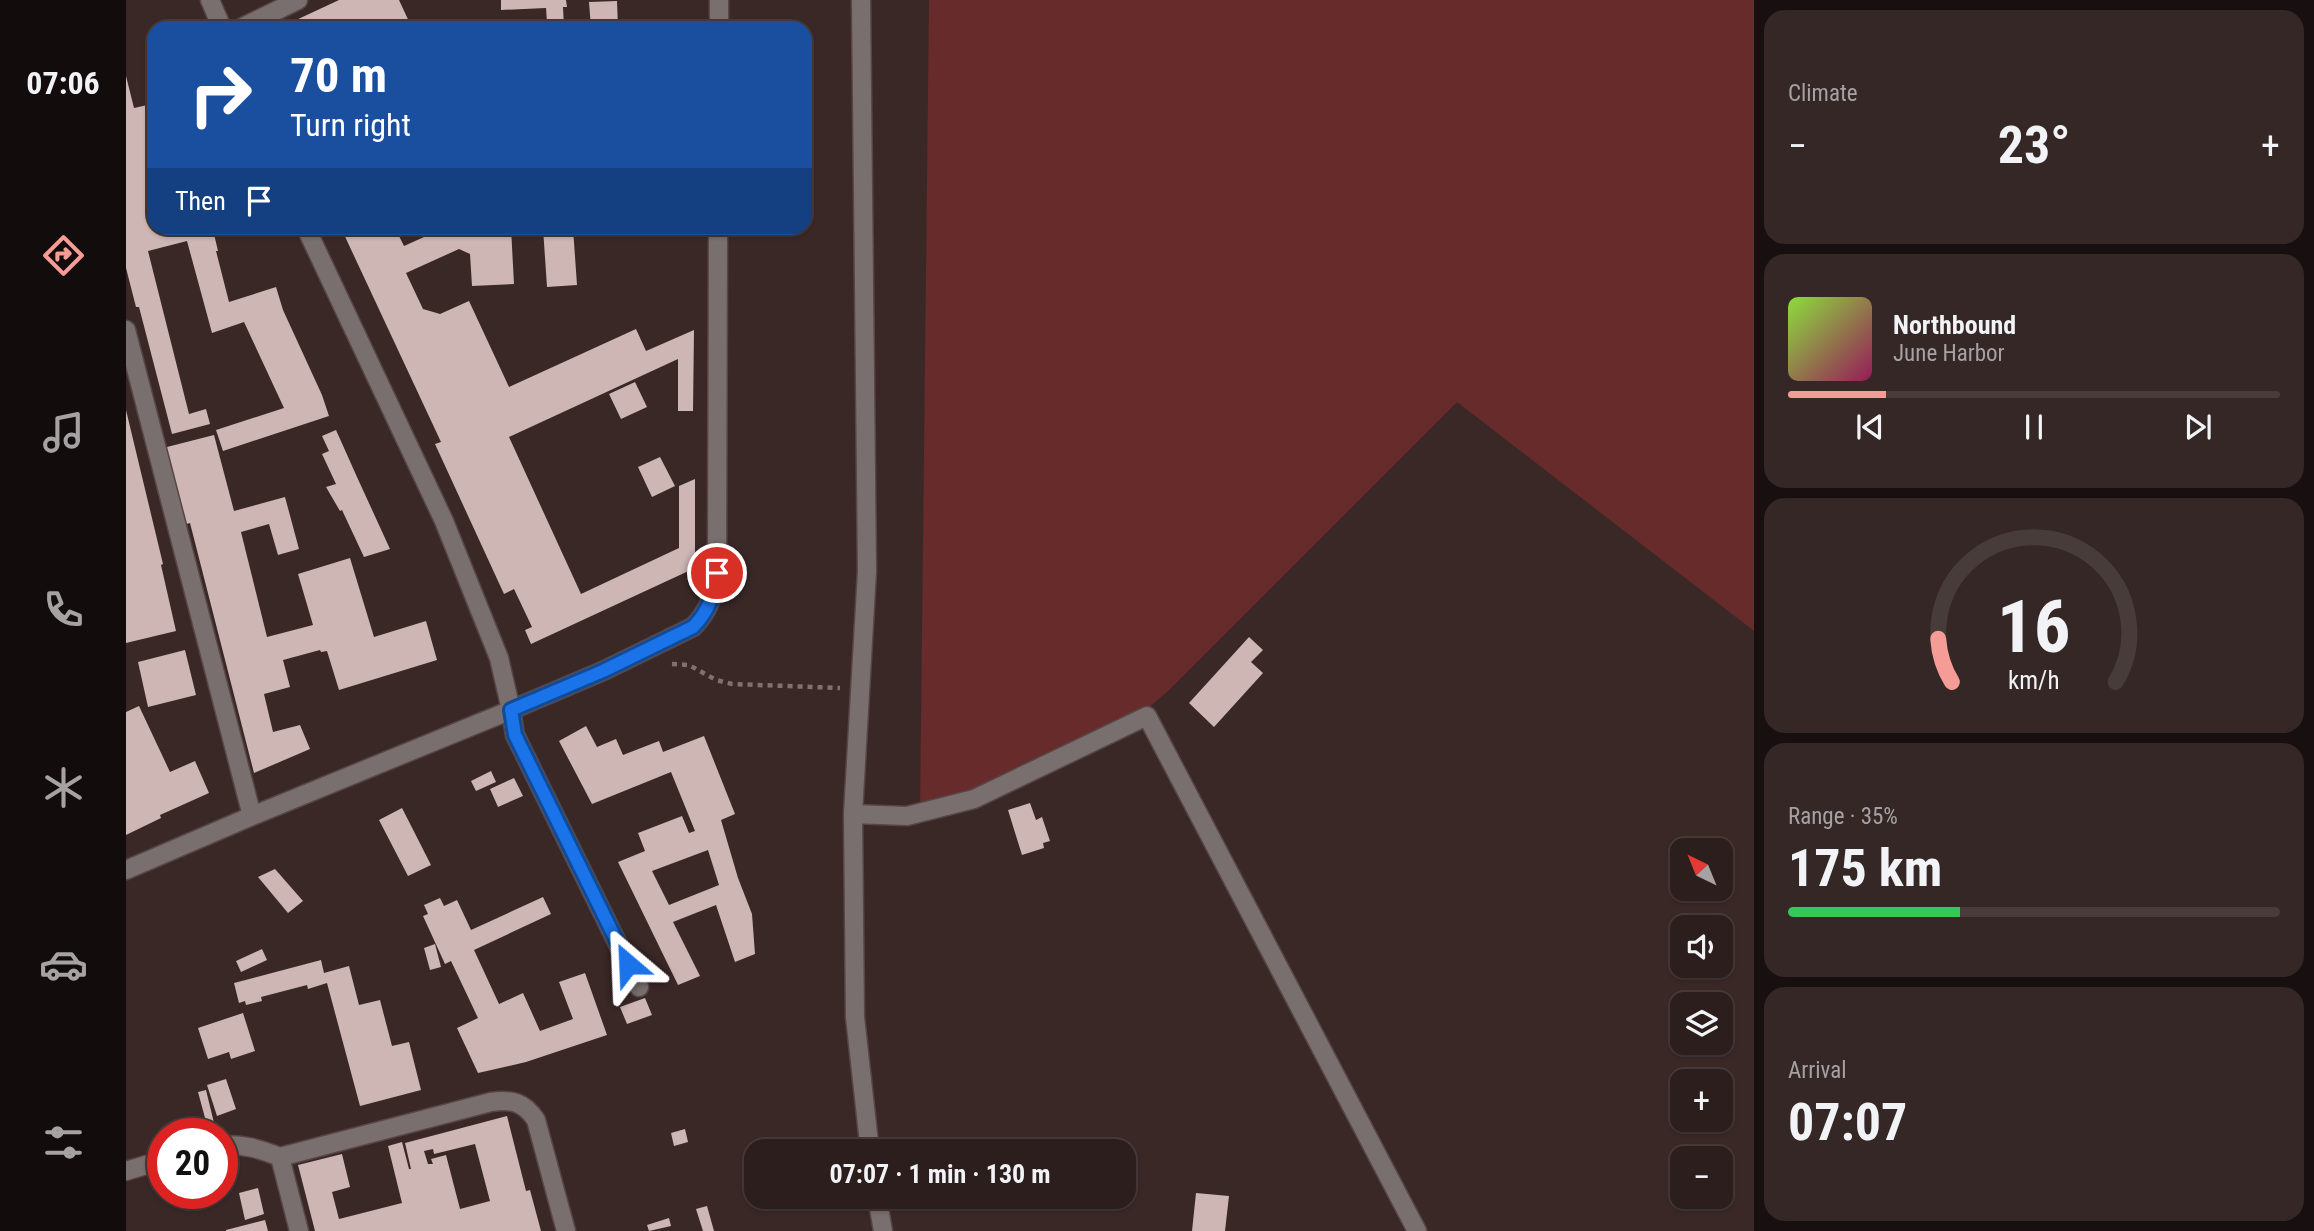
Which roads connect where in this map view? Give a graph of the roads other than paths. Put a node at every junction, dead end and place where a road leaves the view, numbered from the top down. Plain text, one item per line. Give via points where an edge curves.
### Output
1 (210, 0) edge
2 (298, 0) edge
3 (719, 0) edge
4 (861, 0) edge
5 (219, 21) edge
6 (255, 21) edge
7 (719, 21) edge
8 (309, 235) edge
9 (718, 235) edge
10 (126, 330) edge
11 (511, 710) junction
12 (853, 814) junction
13 (251, 816) junction
14 (126, 870) edge
15 (639, 987) dead end
16 (869, 1139) edge
17 (238, 1144) edge
18 (280, 1157) junction
19 (147, 1165) edge
20 (126, 1171) edge
21 (879, 1209) edge
22 (299, 1231) edge
23 (566, 1231) edge
24 (883, 1231) edge
25 (1417, 1231) edge

1 - 5 street
2 - 6 street
3 - 7 street
4 - 12 street via 867,571
8 - 11 street via 444,520 499,658
9 - 11 street via 717,573 713,599 693,627 666,642
10 - 13 street
11 - 13 street
11 - 15 street via 515,735
12 - 16 street via 855,1017
12 - 25 street via 907,816 974,799 1147,716
13 - 14 street
17 - 18 street
18 - 22 street
18 - 23 street via 491,1102 518,1102 536,1120
19 - 20 street
21 - 24 street

